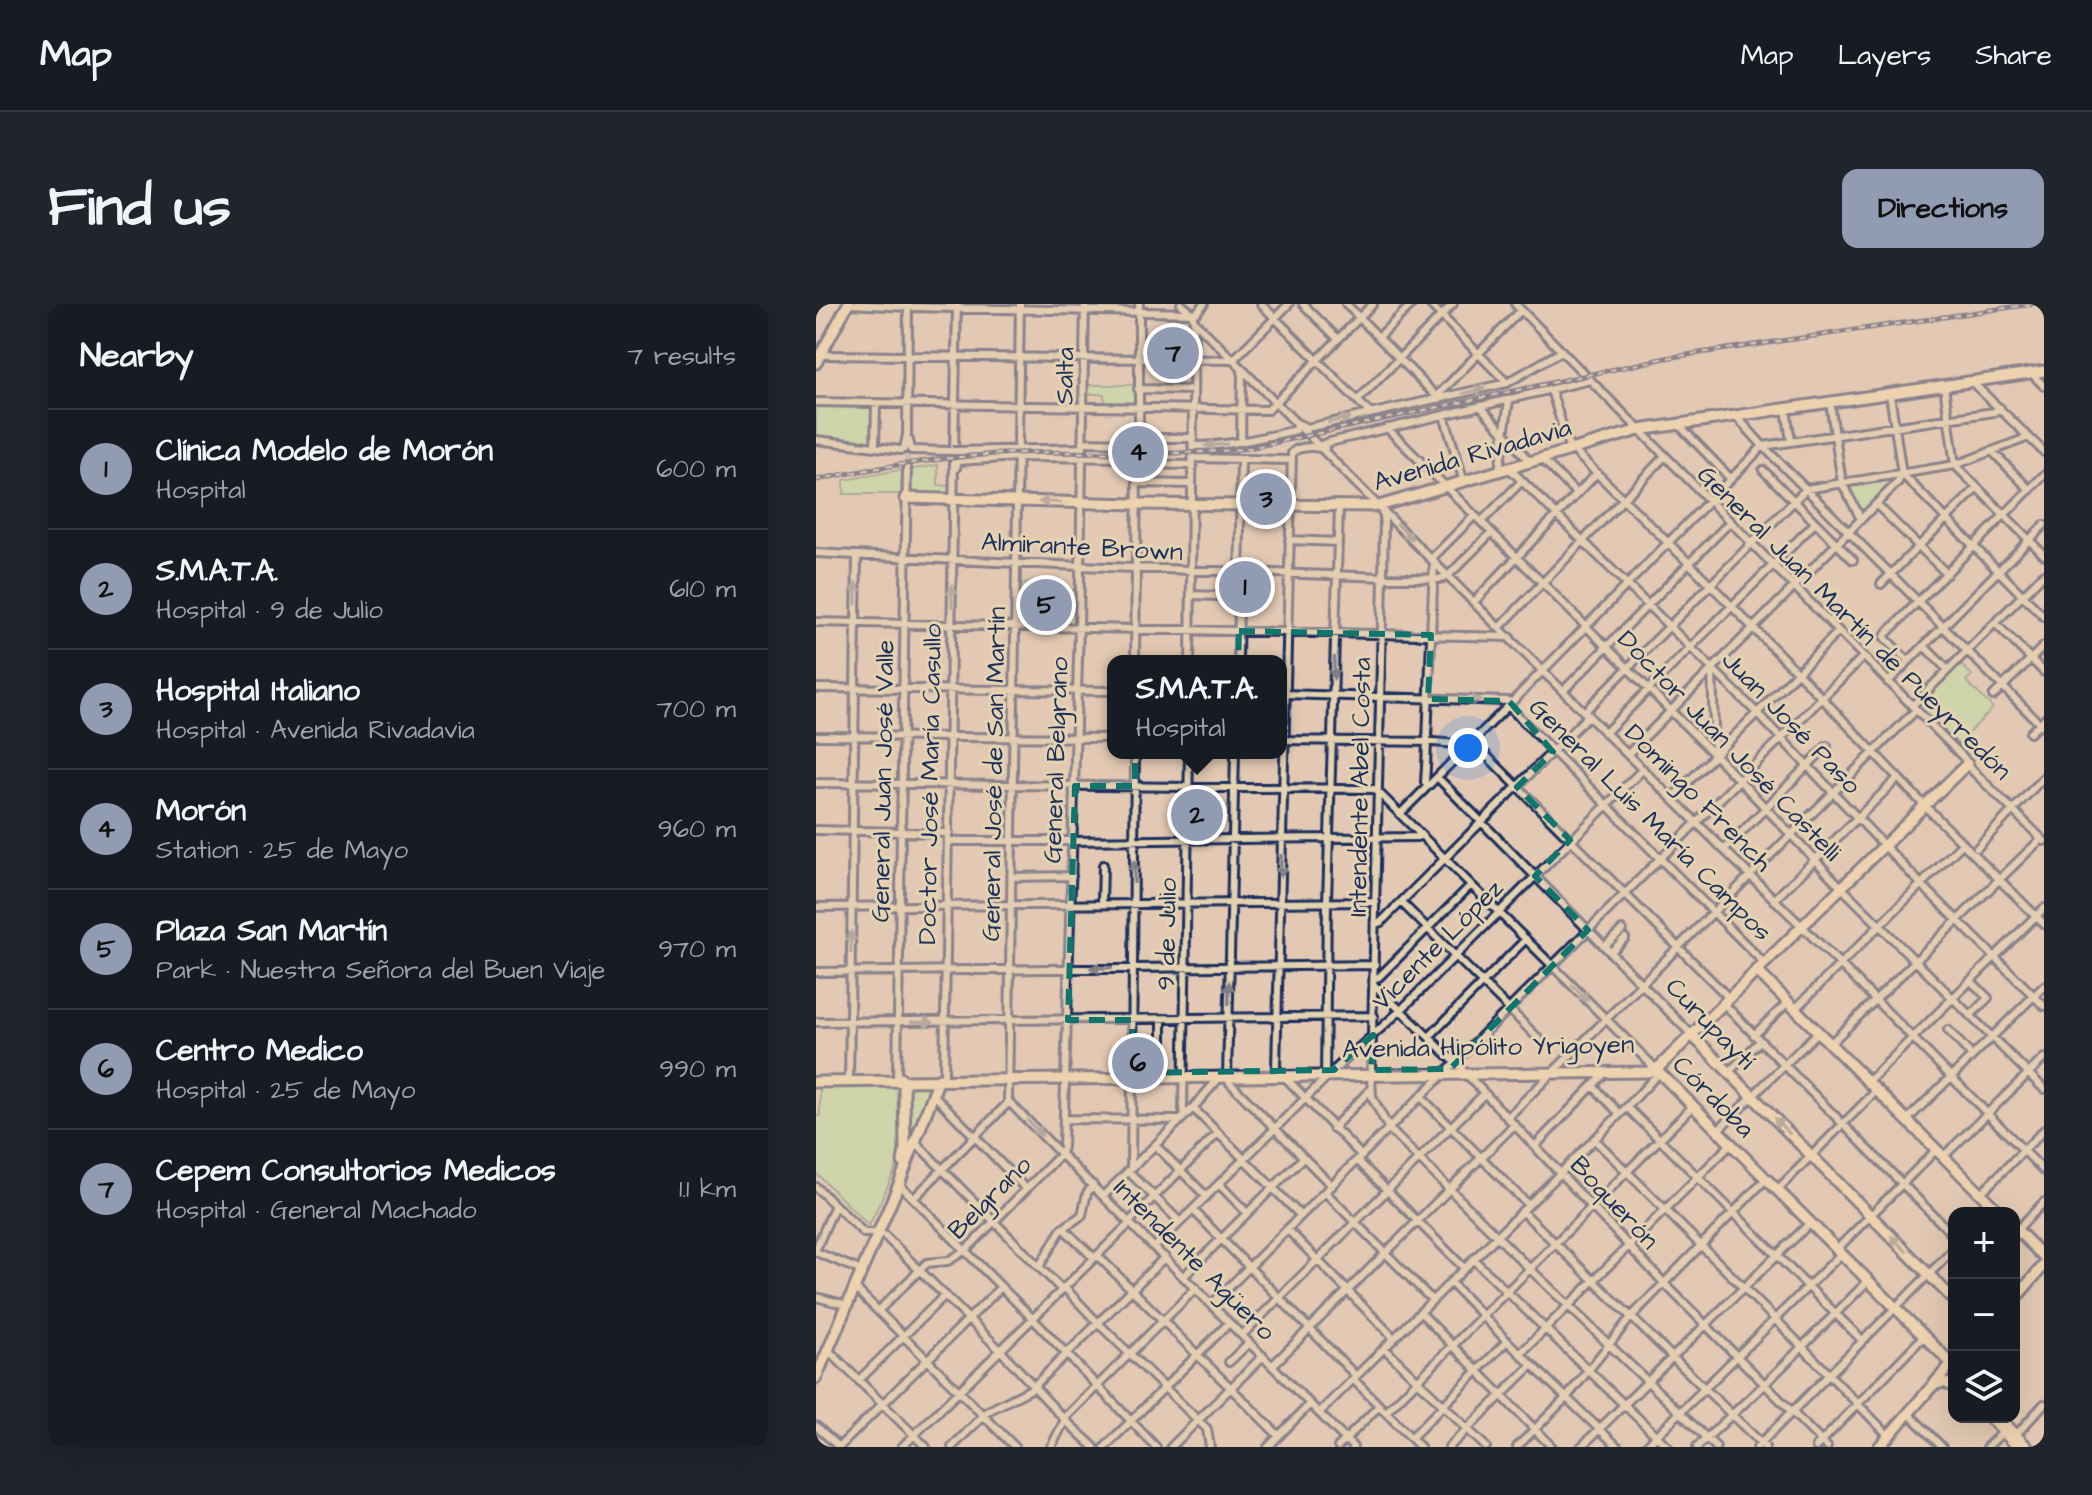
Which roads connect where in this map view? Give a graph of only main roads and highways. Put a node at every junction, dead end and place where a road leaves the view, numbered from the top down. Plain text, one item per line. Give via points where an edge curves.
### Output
1 (849, 304) edge
2 (816, 363) edge
3 (2039, 372) edge
4 (905, 498) road end
5 (1967, 764) road end
6 (1760, 967) junction
7 (1691, 1034) junction
8 (1656, 1069) junction
9 (1555, 1070) junction
10 (900, 1078) junction
11 (941, 1078) junction
12 (816, 1079) edge
13 (905, 1134) junction
14 (916, 1138) junction
15 (1993, 1207) edge
16 (875, 1233) junction
17 (2020, 1233) edge
18 (2044, 1257) edge
19 (2044, 1265) edge
20 (2020, 1291) edge
21 (1948, 1294) edge
22 (844, 1304) junction
23 (1948, 1358) edge
24 (816, 1362) edge
25 (1948, 1370) edge
26 (816, 1378) edge
27 (1948, 1384) edge
28 (1934, 1385) junction
29 (2003, 1425) edge
30 (1879, 1447) edge
31 (2017, 1447) edge
32 (2030, 1447) edge

1 - 2 main road
3 -> 4 main road, Avenida Rivadavia via 1639,430 1379,506
5 - 6 main road
6 - 7 main road
6 - 15 main road, General Luis María Campos via 1791,1006
7 - 8 main road
21 -> 7 main road, Curupaytí
8 - 9 main road, Avenida Hipólito Yrigoyen
8 - 9 main road, Avenida Hipólito Yrigoyen
8 - 23 main road, Córdoba
9 - 11 main road, Avenida Hipólito Yrigoyen
10 - 11 main road, Avenida Hipólito Yrigoyen
10 - 12 main road, Avenida Hipólito Yrigoyen
10 - 13 main road
11 - 14 main road
13 - 14 main road
13 - 16 main road via 902,1163
14 - 16 main road
16 - 22 main road
16 - 22 main road
17 - 18 main road
19 - 20 main road
22 - 24 main road
22 - 26 main road
25 - 28 main road
27 - 28 main road
28 - 30 main road
29 - 31 main road
29 - 32 main road

